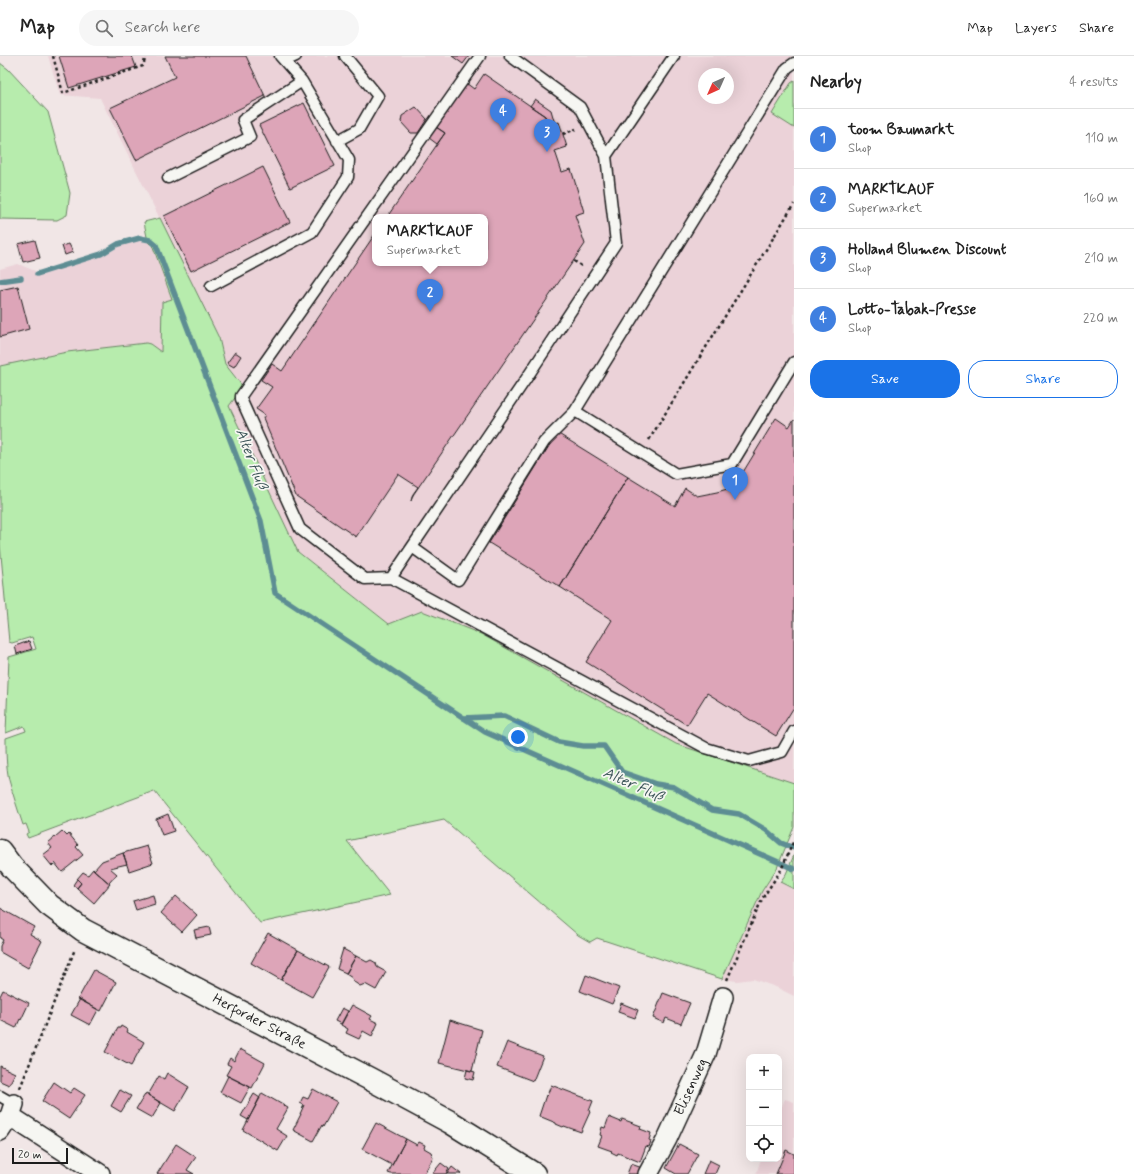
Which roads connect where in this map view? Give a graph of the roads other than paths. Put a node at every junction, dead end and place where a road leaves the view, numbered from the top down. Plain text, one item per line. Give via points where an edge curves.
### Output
1 (296, 56) edge
2 (345, 56) edge
3 (480, 56) edge
4 (510, 56) edge
5 (674, 56) edge
6 (282, 59) edge
7 (794, 63) edge
8 (302, 81) junction
9 (337, 141) junction
10 (606, 156) junction
11 (168, 178) dead end
12 (210, 286) dead end
13 (794, 362) edge
14 (575, 411) junction
15 (412, 547) junction
16 (391, 578) junction
17 (794, 731) edge
18 (0, 851) edge
19 (722, 997) road end
20 (6, 1112) edge
21 (100, 1174) edge
22 (534, 1174) edge
23 (648, 1174) edge

1 - 6 lane
2 - 9 lane via 378,96 359,129
3 - 16 lane via 241,396 300,529 365,579
4 - 10 lane via 580,107
5 - 10 lane
6 - 8 lane
7 - 14 lane via 787,68
8 - 9 lane
8 - 11 lane via 243,120 250,137
9 - 12 lane via 348,160 348,177 312,232
10 - 15 lane via 616,243
13 - 14 lane via 732,464 676,474
14 - 15 lane via 544,442 458,580
15 - 16 lane
16 - 17 lane via 706,748 749,761 782,752
18 - 22 main road, Herforder Straße via 49,905 83,930 450,1122
19 - 23 street, Elisenweg via 706,1054
20 - 21 street

